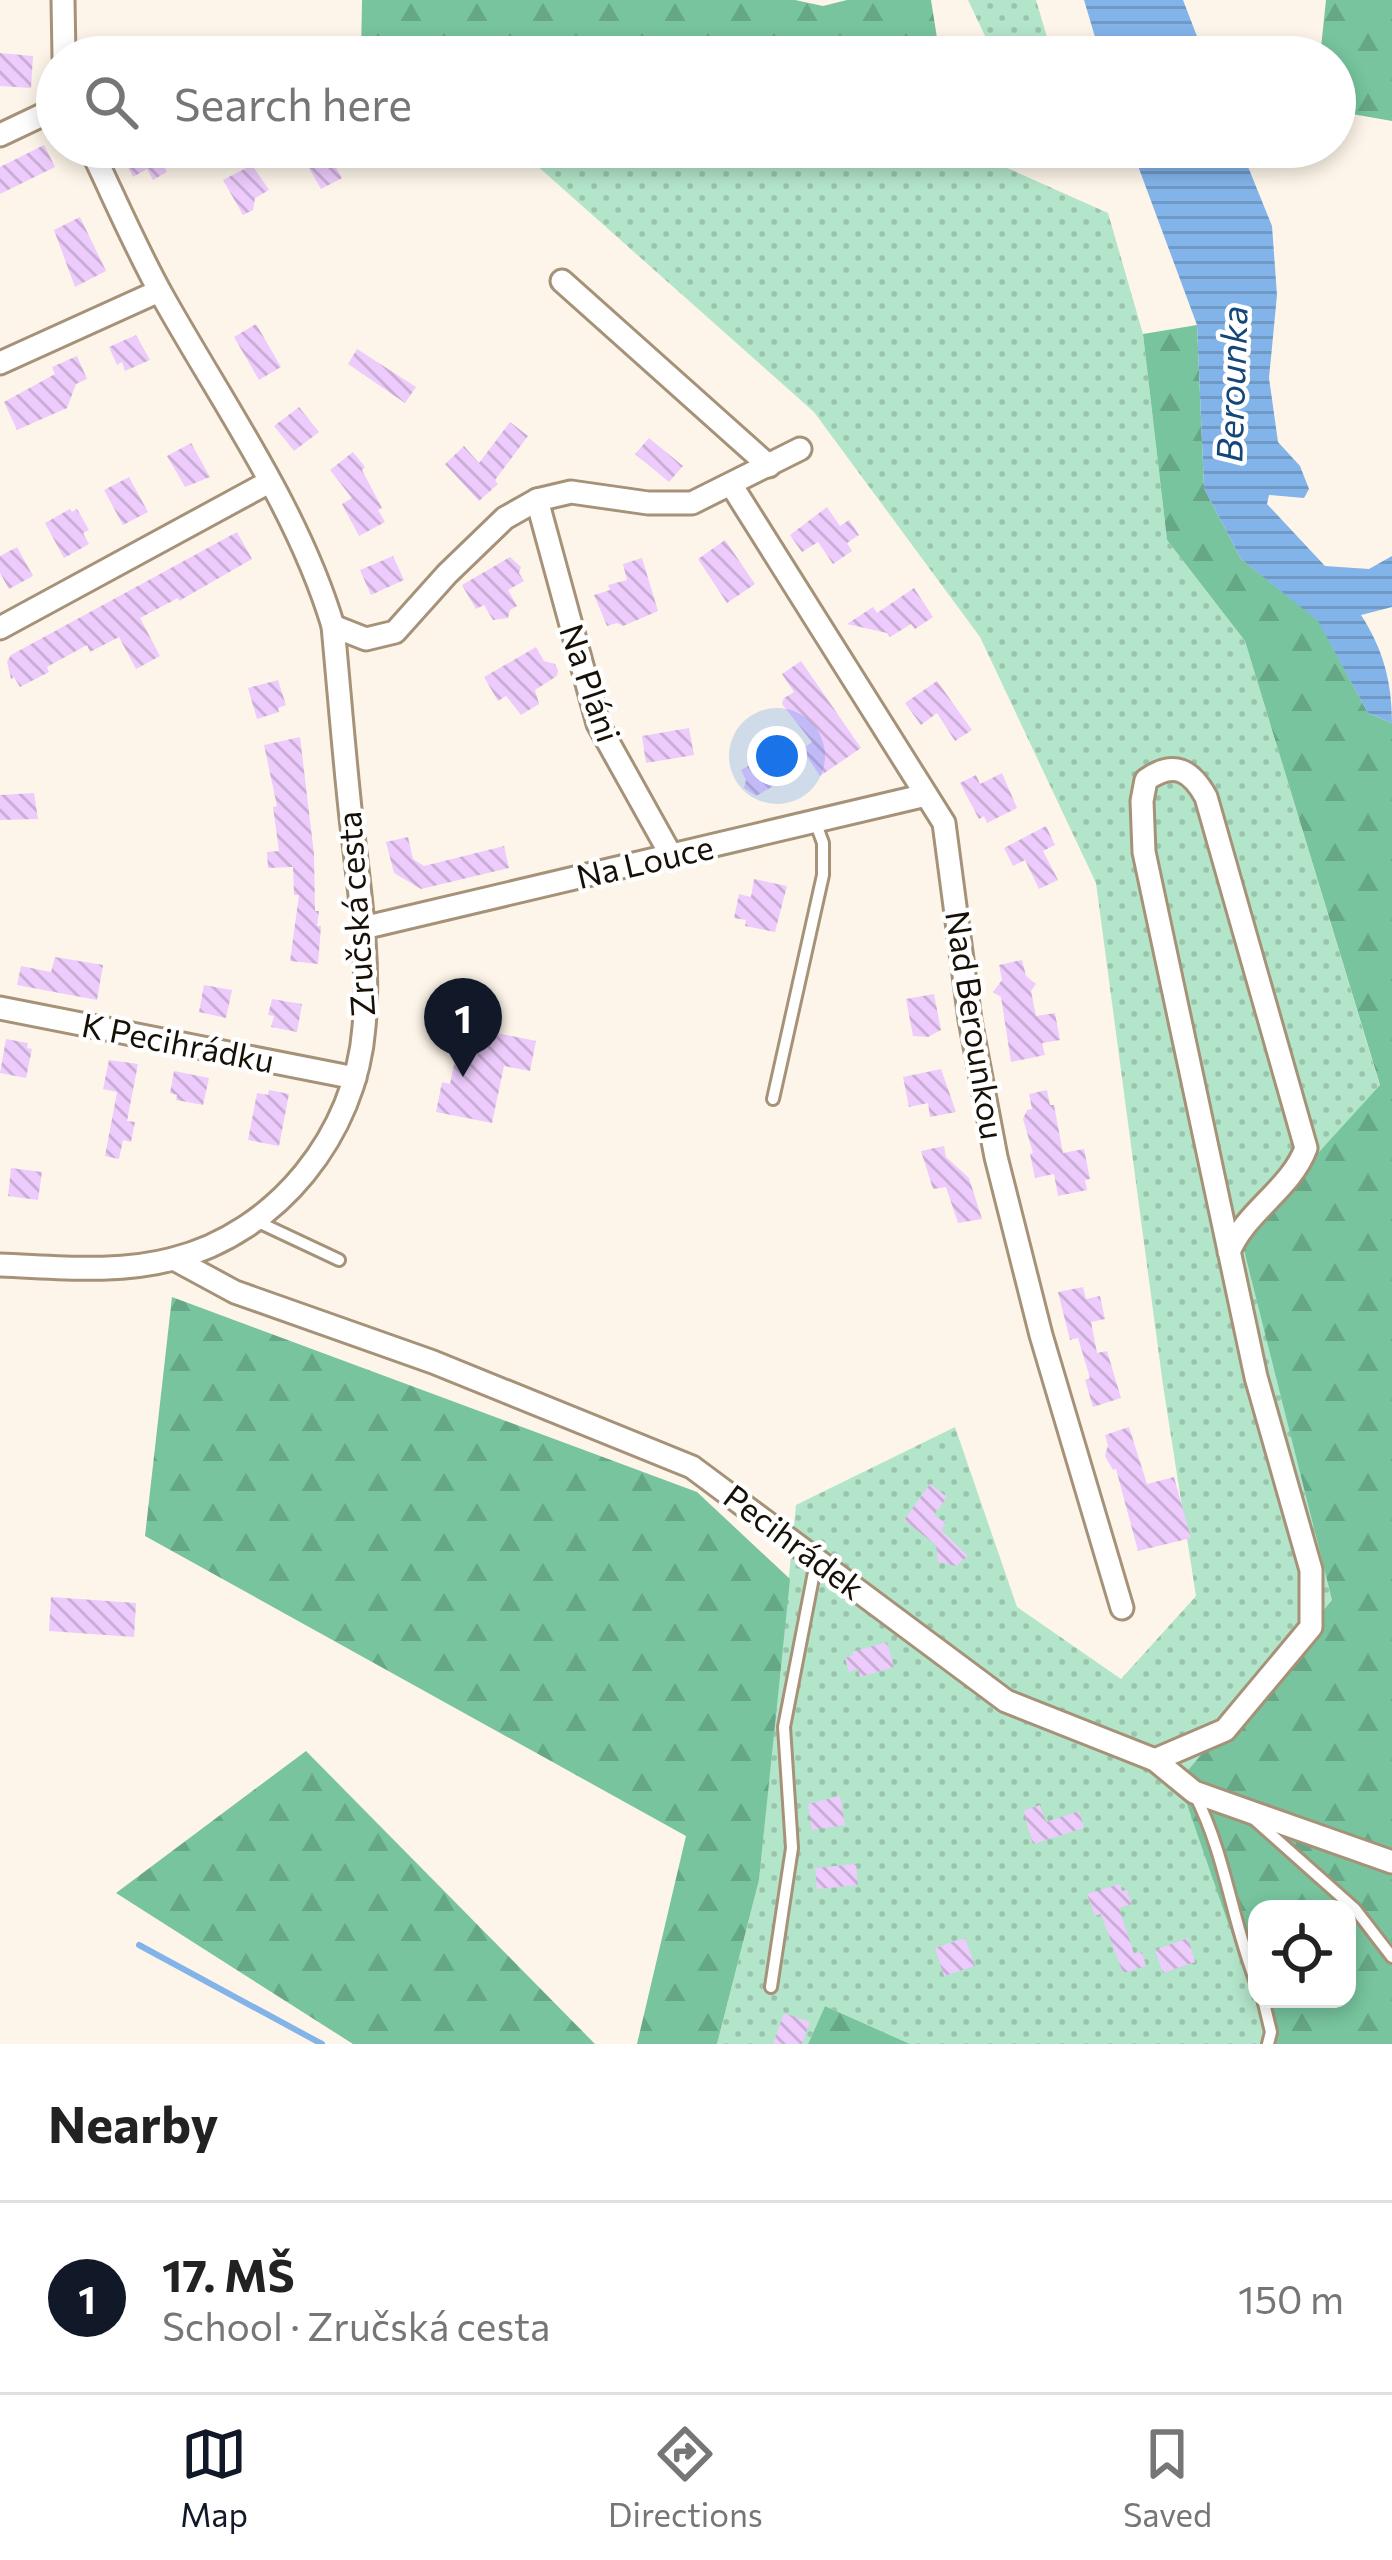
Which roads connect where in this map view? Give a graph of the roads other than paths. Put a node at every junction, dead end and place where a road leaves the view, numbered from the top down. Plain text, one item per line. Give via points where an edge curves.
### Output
1 (64, 0) edge
2 (64, 36) edge
3 (36, 118) edge
4 (0, 135) edge
5 (100, 168) edge
6 (562, 280) dead end
7 (159, 291) junction
8 (0, 363) edge
9 (800, 449) dead end
10 (769, 466) junction
11 (269, 482) junction
12 (732, 487) junction
13 (537, 500) junction
14 (333, 626) junction
15 (0, 628) edge
16 (926, 795) junction
17 (816, 824) junction
18 (671, 855) junction
19 (363, 928) junction
20 (0, 1008) edge
21 (355, 1078) junction
22 (773, 1099) dead end
23 (256, 1221) junction
24 (1229, 1252) junction
25 (174, 1259) junction
26 (339, 1260) dead end
27 (0, 1265) edge
28 (817, 1559) junction
29 (1122, 1608) dead end
30 (1155, 1760) junction
31 (1194, 1792) junction
32 (1246, 1812) junction
33 (1392, 1862) edge
34 (1392, 1958) edge
35 (1248, 1963) edge
36 (771, 1987) dead end
37 (1265, 2008) edge
38 (1268, 2044) edge

1 - 2 street
3 - 4 street
5 - 7 street, Zručská cesta
6 - 10 street
7 - 8 street
7 - 11 street, Zručská cesta
9 - 10 street
10 - 12 street
11 - 14 street, Zručská cesta
11 - 15 street
12 - 13 street via 692,502 571,492
12 - 16 street, Nad Berounkou
13 - 14 street via 505,518 395,632 367,639
13 - 18 street, Na Pláni via 598,724
14 - 19 street, Zručská cesta
16 - 17 street, Na Louce
16 - 29 street, Nad Berounkou via 944,824 996,1157
17 - 18 street, Na Louce
17 - 22 lane via 823,875
18 - 19 street, Na Louce
19 - 21 street, Zručská cesta via 364,1026
20 - 21 street, K Pecihrádku
21 - 23 street, Zručská cesta via 319,1156
23 - 25 street, Zručská cesta
23 - 26 lane
24 - 24 street via 1144,852 1146,780 1161,770 1193,775 1206,797 1306,1148
24 - 30 street via 1311,1570 1311,1628 1225,1730
25 - 27 street, Zručská cesta via 124,1268
25 - 28 street, Pecihrádek via 235,1292 692,1467
28 - 30 street, Pecihrádek via 1006,1701
28 - 36 lane via 784,1727 792,1848
30 - 31 street, Pecihrádek
31 - 32 street, Pecihrádek
31 - 35 lane via 1214,1832
32 - 33 street, Pecihrádek
32 - 34 lane via 1355,1909
37 - 38 lane

